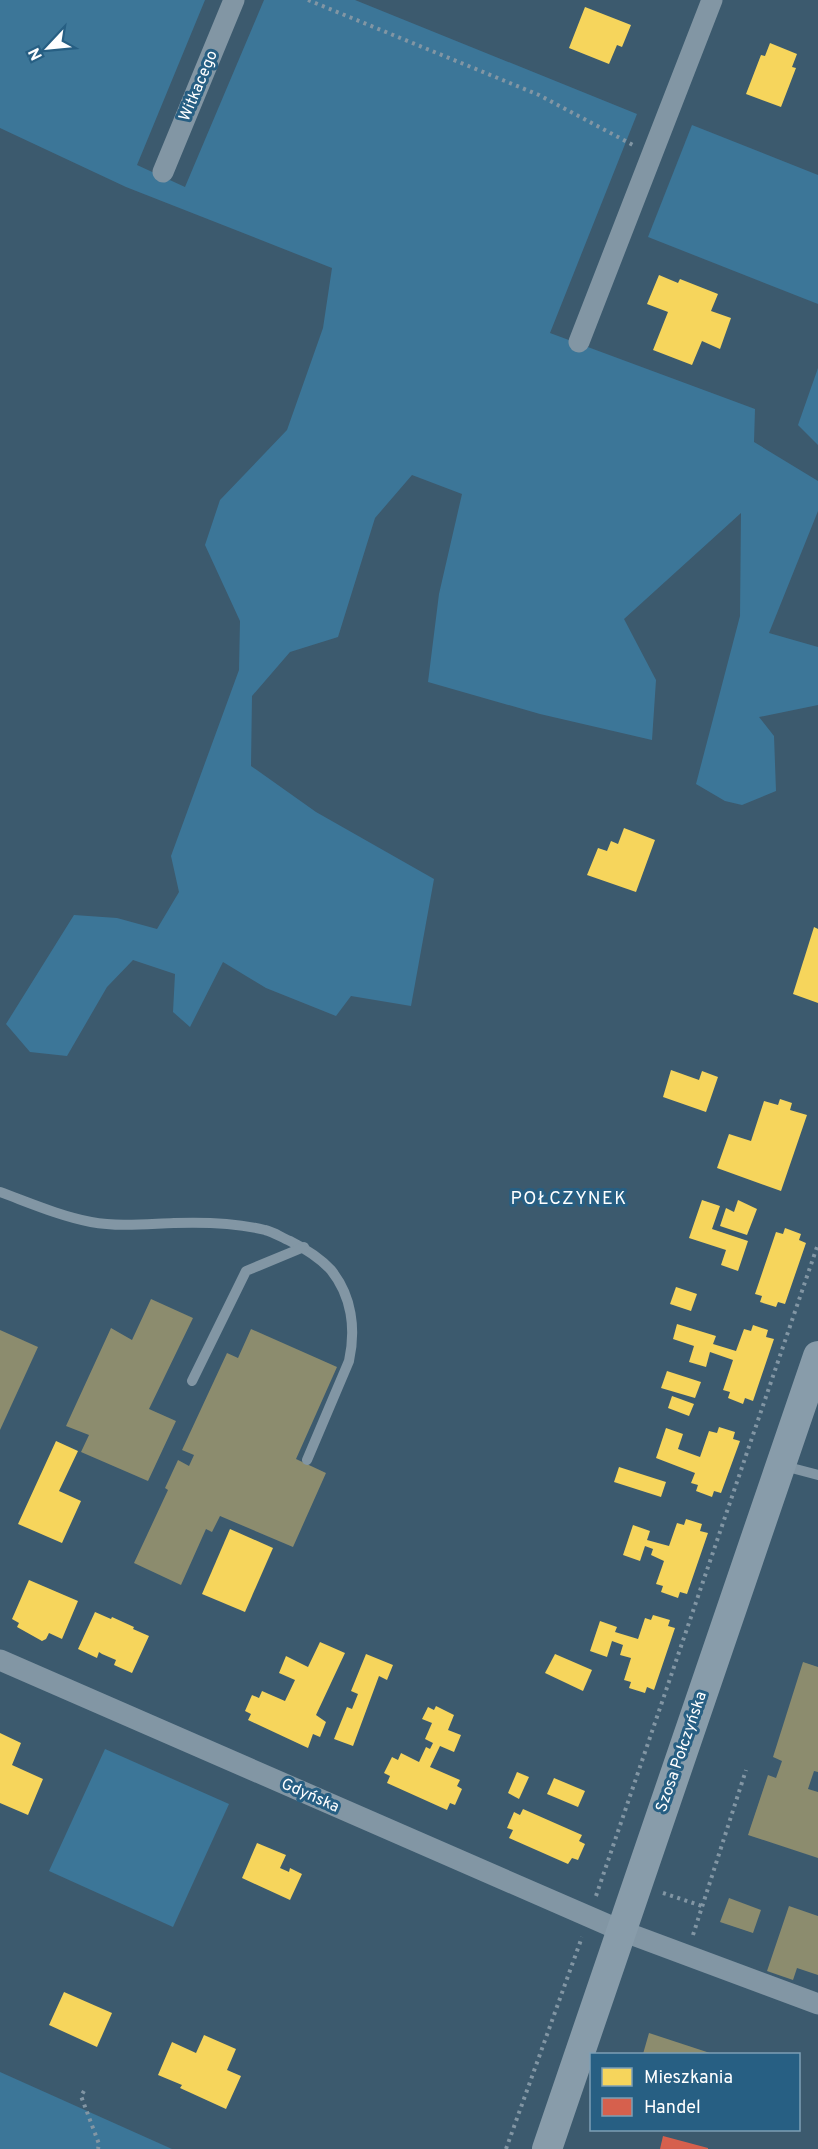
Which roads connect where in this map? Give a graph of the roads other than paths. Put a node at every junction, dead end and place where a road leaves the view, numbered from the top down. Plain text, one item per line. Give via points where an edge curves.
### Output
1 (234, 0) edge
2 (712, 0) edge
3 (163, 172) dead end
4 (579, 342) dead end
5 (0, 1192) edge
6 (304, 1247) junction
7 (818, 1356) edge
8 (192, 1381) dead end
9 (307, 1460) dead end
10 (780, 1465) junction
11 (818, 1476) edge
12 (0, 1660) edge
13 (622, 1931) junction
14 (818, 2004) edge
15 (547, 2149) edge

1 - 3 street, Witkacego
2 - 4 street
5 - 6 lane via 91,1222 221,1224 266,1230
6 - 8 lane via 246,1271
6 - 9 lane via 337,1278 346,1294 353,1327 350,1361
7 - 10 main road, Szosa Połczyńska
10 - 11 lane
10 - 13 main road, Szosa Połczyńska
12 - 13 street, Gdyńska
13 - 14 street, Gdyńska
13 - 15 main road, Szosa Połczyńska

